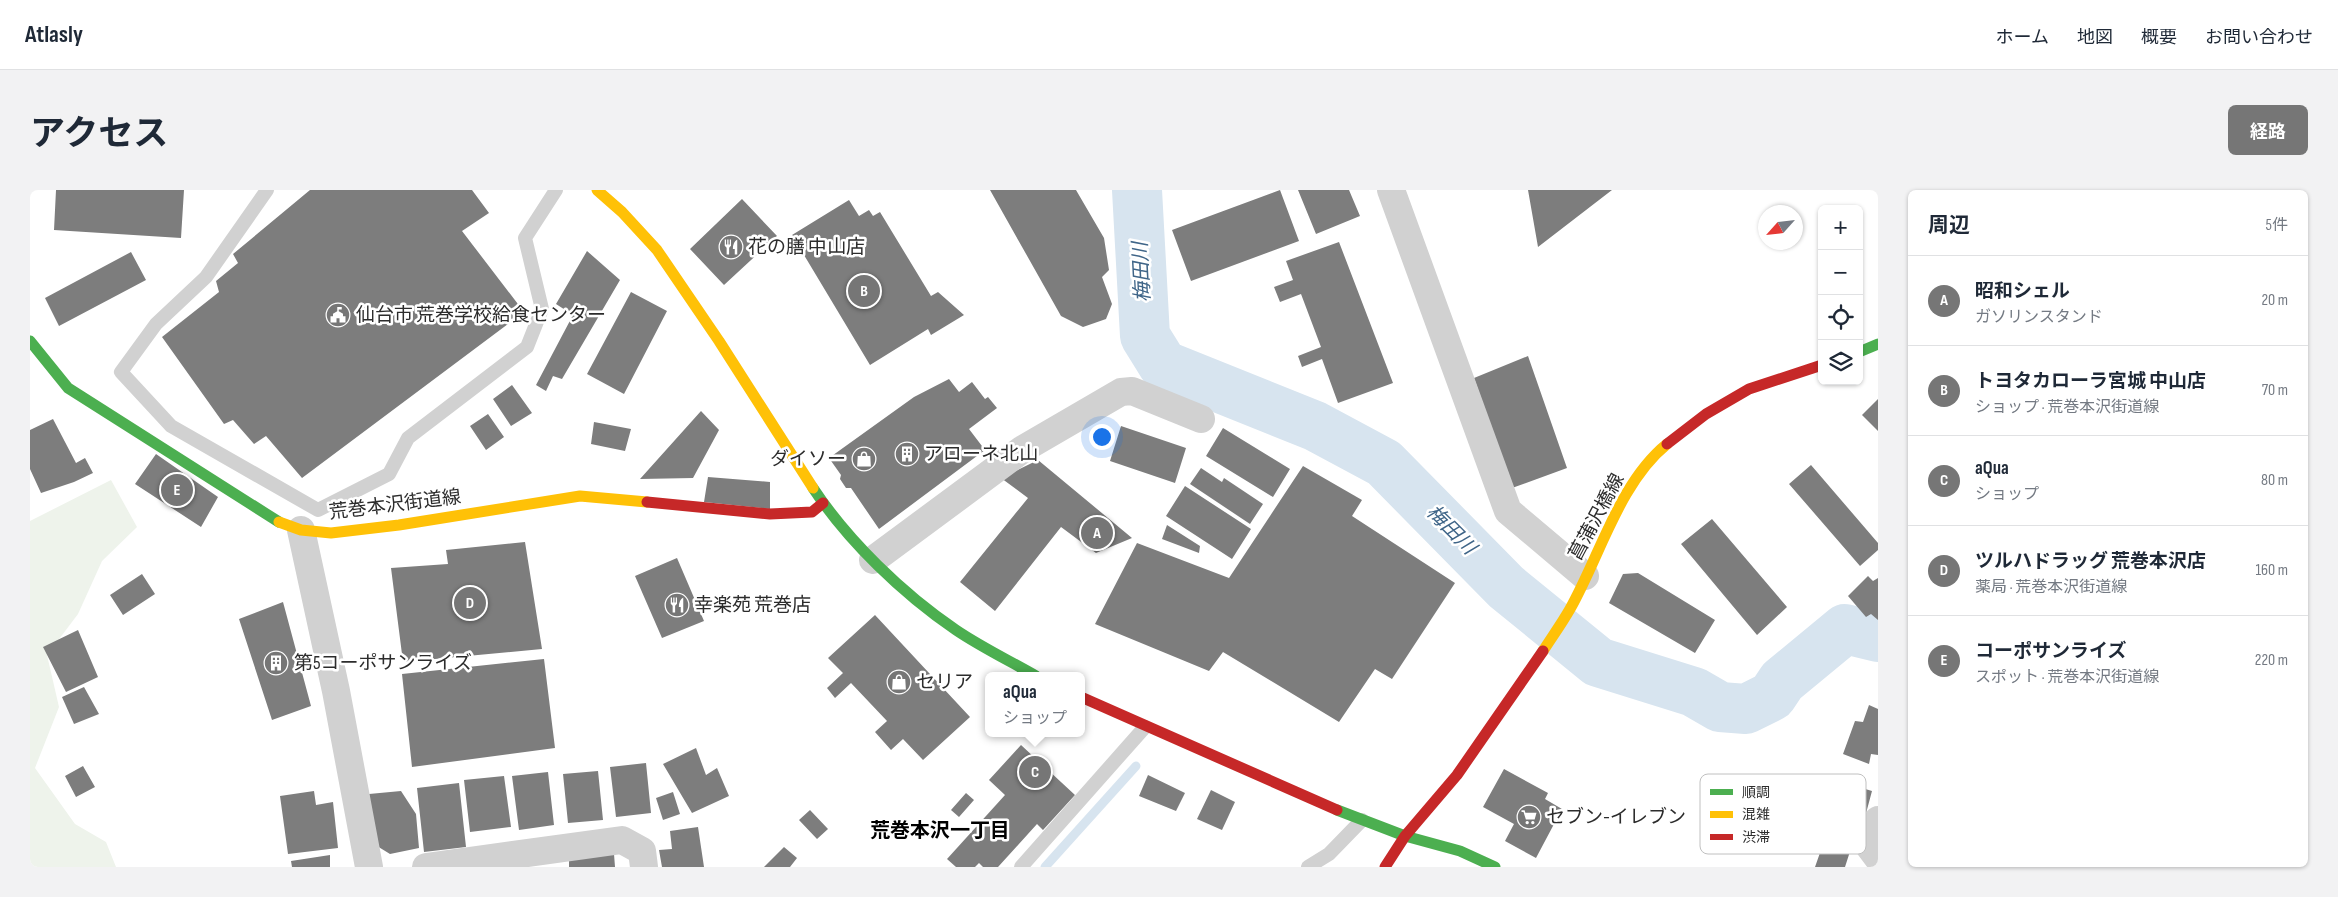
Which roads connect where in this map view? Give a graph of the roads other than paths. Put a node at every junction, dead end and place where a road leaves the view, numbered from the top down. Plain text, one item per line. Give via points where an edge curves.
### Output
1 (267, 190) edge
2 (556, 190) edge
3 (597, 190) edge
4 (1391, 190) edge
5 (30, 341) edge
6 (1878, 344) edge
7 (1863, 350) edge
8 (1818, 366) edge
9 (1202, 419) dead end
10 (822, 503) junction
11 (300, 530) junction
12 (873, 560) junction
13 (1585, 576) junction
14 (1029, 672) edge
15 (1085, 699) edge
16 (1145, 727) junction
17 (1362, 820) junction
18 (1878, 820) edge
19 (1405, 836) junction
20 (1878, 858) edge
21 (369, 867) edge
22 (426, 867) edge
23 (644, 867) edge
24 (1021, 867) edge
25 (1308, 867) edge
26 (1385, 867) edge
27 (1495, 867) edge

1 - 2 lane via 206,277 156,324 121,372 171,426 318,510 389,474 408,438 526,347 542,309 525,238
3 - 10 street via 657,250
4 - 13 street via 1508,511
5 - 11 street, 荒巻本沢街道線 via 68,388 276,521
6 - 7 street
8 - 13 street, 菖蒲沢橋線 via 1749,390 1706,414 1658,452 1632,484
9 - 12 street via 1132,391 1121,392 1023,450
10 - 11 street, 荒巻本沢街道線 via 812,512 770,514 580,496 400,525 331,533
10 - 12 street
11 - 21 street via 336,691
12 - 14 street via 906,593 957,631
13 - 19 street, 菖蒲沢橋線 via 1570,609 1540,656 1457,775
15 - 16 street
16 - 17 street
16 - 24 lane
17 - 19 street
17 - 25 lane via 1329,854
18 - 20 street via 1869,846
19 - 26 street
19 - 27 street via 1460,851
22 - 23 street via 622,840 642,851

